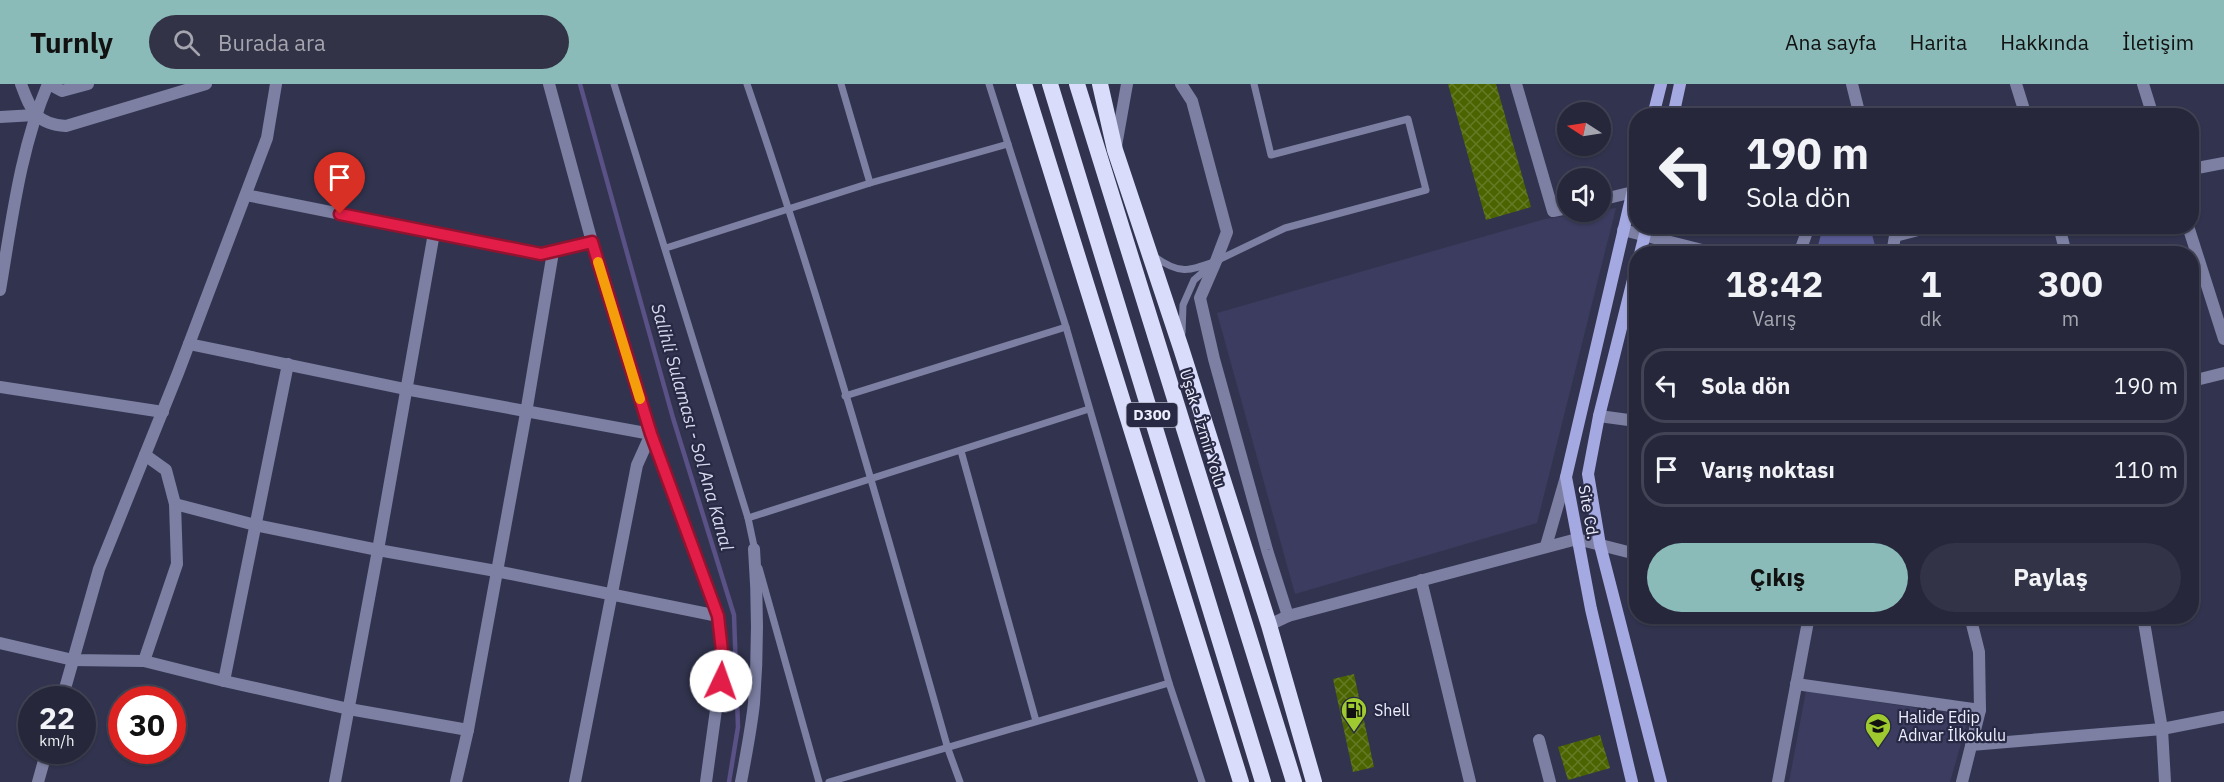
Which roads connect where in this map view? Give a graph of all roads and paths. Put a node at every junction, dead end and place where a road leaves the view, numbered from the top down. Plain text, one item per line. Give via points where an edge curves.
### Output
1 (21, 84) edge
2 (48, 84) edge
3 (88, 84) edge
4 (206, 84) edge
5 (276, 84) edge
6 (549, 84) edge
7 (614, 84) edge
8 (747, 84) edge
9 (841, 84) edge
10 (989, 84) edge
11 (1024, 84) edge
12 (1050, 84) edge
13 (1077, 84) edge
14 (1100, 84) edge
15 (1127, 84) edge
16 (1181, 84) edge
17 (1254, 84) edge
18 (1516, 84) edge
19 (1661, 84) edge
20 (1680, 84) edge
21 (1852, 84) edge
22 (2016, 84) edge
23 (2143, 84) edge
24 (1655, 108) edge
25 (1675, 108) edge
26 (1858, 108) edge
27 (2024, 108) edge
28 (2150, 108) edge
29 (35, 115) junction
30 (0, 117) edge
31 (1008, 144) junction
32 (1115, 150) junction
33 (2224, 163) edge
34 (2199, 168) edge
35 (870, 183) junction
36 (1629, 193) edge
37 (246, 195) junction
38 (1611, 197) edge
39 (1629, 207) edge
40 (790, 209) junction
41 (1557, 210) edge
42 (1623, 230) junction
43 (1629, 230) edge
44 (434, 233) junction
45 (1658, 234) edge
46 (592, 242) junction
47 (1694, 246) edge
48 (666, 248) junction
49 (553, 252) junction
50 (1149, 253) junction
51 (1216, 261) junction
52 (2199, 261) edge
53 (2, 270) edge
54 (0, 290) edge
55 (1629, 296) edge
56 (1066, 327) junction
57 (2224, 339) edge
58 (189, 344) junction
59 (1181, 348) junction
60 (288, 364) junction
61 (2224, 373) edge
62 (2199, 379) edge
63 (0, 387) edge
64 (405, 389) junction
65 (845, 396) junction
66 (1089, 410) junction
67 (163, 412) junction
68 (526, 413) junction
69 (1599, 416) junction
70 (1629, 420) edge
71 (651, 434) junction
72 (961, 452) junction
73 (145, 455) junction
74 (1566, 477) junction
75 (872, 479) junction
76 (175, 504) junction
77 (748, 518) junction
78 (255, 525) junction
79 (1577, 539) junction
80 (1600, 545) junction
81 (1546, 546) junction
82 (754, 549) junction
83 (378, 550) junction
84 (1629, 552) edge
85 (496, 571) junction
86 (1421, 580) junction
87 (611, 595) junction
88 (718, 616) junction
89 (1288, 616) junction
90 (1807, 624) edge
91 (1973, 624) edge
92 (2144, 624) edge
93 (1269, 625) junction
94 (0, 643) edge
95 (73, 660) junction
96 (144, 661) junction
97 (224, 681) junction
98 (1169, 682) junction
99 (1796, 684) junction
100 (66, 686) edge
101 (349, 708) junction
102 (1980, 710) junction
103 (2224, 717) edge
104 (1036, 721) junction
105 (2162, 729) junction
106 (468, 730) junction
107 (1539, 740) dead end
108 (1971, 744) junction
109 (948, 749) junction
110 (43, 764) edge
111 (38, 782) edge
112 (335, 782) edge
113 (456, 782) edge
114 (575, 782) edge
115 (706, 782) edge
116 (741, 782) edge
117 (819, 782) edge
118 (829, 782) edge
119 (960, 782) edge
120 (1202, 782) edge
121 (1241, 782) edge
122 (1263, 782) edge
123 (1294, 782) edge
124 (1314, 782) edge
125 (1470, 782) edge
126 (1550, 782) edge
127 (1632, 782) edge
128 (1661, 782) edge
129 (1778, 782) edge
130 (1962, 782) edge
131 (2165, 782) edge

1 - 29 street
2 - 3 street via 62,91
2 - 29 street
4 - 29 street via 66,126 49,125
5 - 37 street via 267,138
6 - 46 street
7 - 48 lane
8 - 40 lane
9 - 35 lane
10 - 31 lane
11 - 121 highway
12 - 122 highway, D300
13 - 123 highway, Uşak - İzmir Yolu / D300
14 - 32 highway
15 - 32 street
16 - 51 street via 1192,101 1227,232
17 - 51 lane via 1271,155 1408,119 1426,190 1285,228
18 - 41 street via 1553,211
19 - 24 main road
20 - 25 main road
21 - 26 street
22 - 27 street
23 - 28 street
29 - 30 street
29 - 53 street
31 - 35 lane
31 - 56 lane
32 - 50 highway
33 - 34 street
35 - 40 lane
36 - 38 street
37 - 44 street
37 - 58 street
39 - 42 main road, Site Cd.
40 - 48 lane
40 - 65 lane
42 - 43 street
42 - 74 main road, Site Cd.
44 - 49 street via 541,254
44 - 64 street
45 - 47 street
46 - 49 street
46 - 71 street
48 - 77 lane
49 - 68 street
50 - 51 lane via 1170,268 1192,270
50 - 59 highway
51 - 59 lane via 1194,280 1183,305
51 - 89 street via 1200,298
52 - 57 street
53 - 54 street
55 - 69 main road, Site Cd.
56 - 65 lane
56 - 66 lane
58 - 60 street
58 - 67 street
59 - 93 highway
60 - 64 street
60 - 78 street
61 - 62 street
63 - 67 street
64 - 68 street
64 - 83 street
65 - 75 lane
66 - 72 lane
66 - 98 lane
67 - 73 street
68 - 71 street
68 - 85 street
69 - 70 street
69 - 80 main road, Site Cd. via 1588,474
71 - 87 street via 637,465
71 - 88 street
72 - 75 lane
72 - 104 lane
73 - 76 street via 166,470
73 - 95 street via 99,569
74 - 79 main road, Site Cd.
74 - 81 street
75 - 77 lane
75 - 109 lane
76 - 78 street
76 - 96 street via 177,564
77 - 82 lane
78 - 83 street
78 - 97 street
79 - 80 street
79 - 81 street
79 - 127 main road, Site Cd.
80 - 84 street
80 - 128 main road, Site Cd.
81 - 86 street
82 - 116 street via 757,659
82 - 117 lane
83 - 85 street
83 - 101 street
85 - 87 street
85 - 106 street
86 - 89 street
86 - 125 street
87 - 88 street
87 - 114 street
88 - 115 street via 723,660
89 - 93 street
90 - 99 street
91 - 102 street via 1979,652
92 - 105 street
93 - 124 highway
94 - 95 street
95 - 96 street
95 - 100 street
96 - 97 street
97 - 101 street
98 - 104 lane
98 - 120 lane
99 - 102 street
99 - 129 street
101 - 106 street
101 - 112 street
102 - 108 street
103 - 105 street
104 - 109 lane
105 - 108 street
105 - 131 street
106 - 113 street
107 - 126 street
108 - 130 street
109 - 118 lane
109 - 119 lane
110 - 111 street

